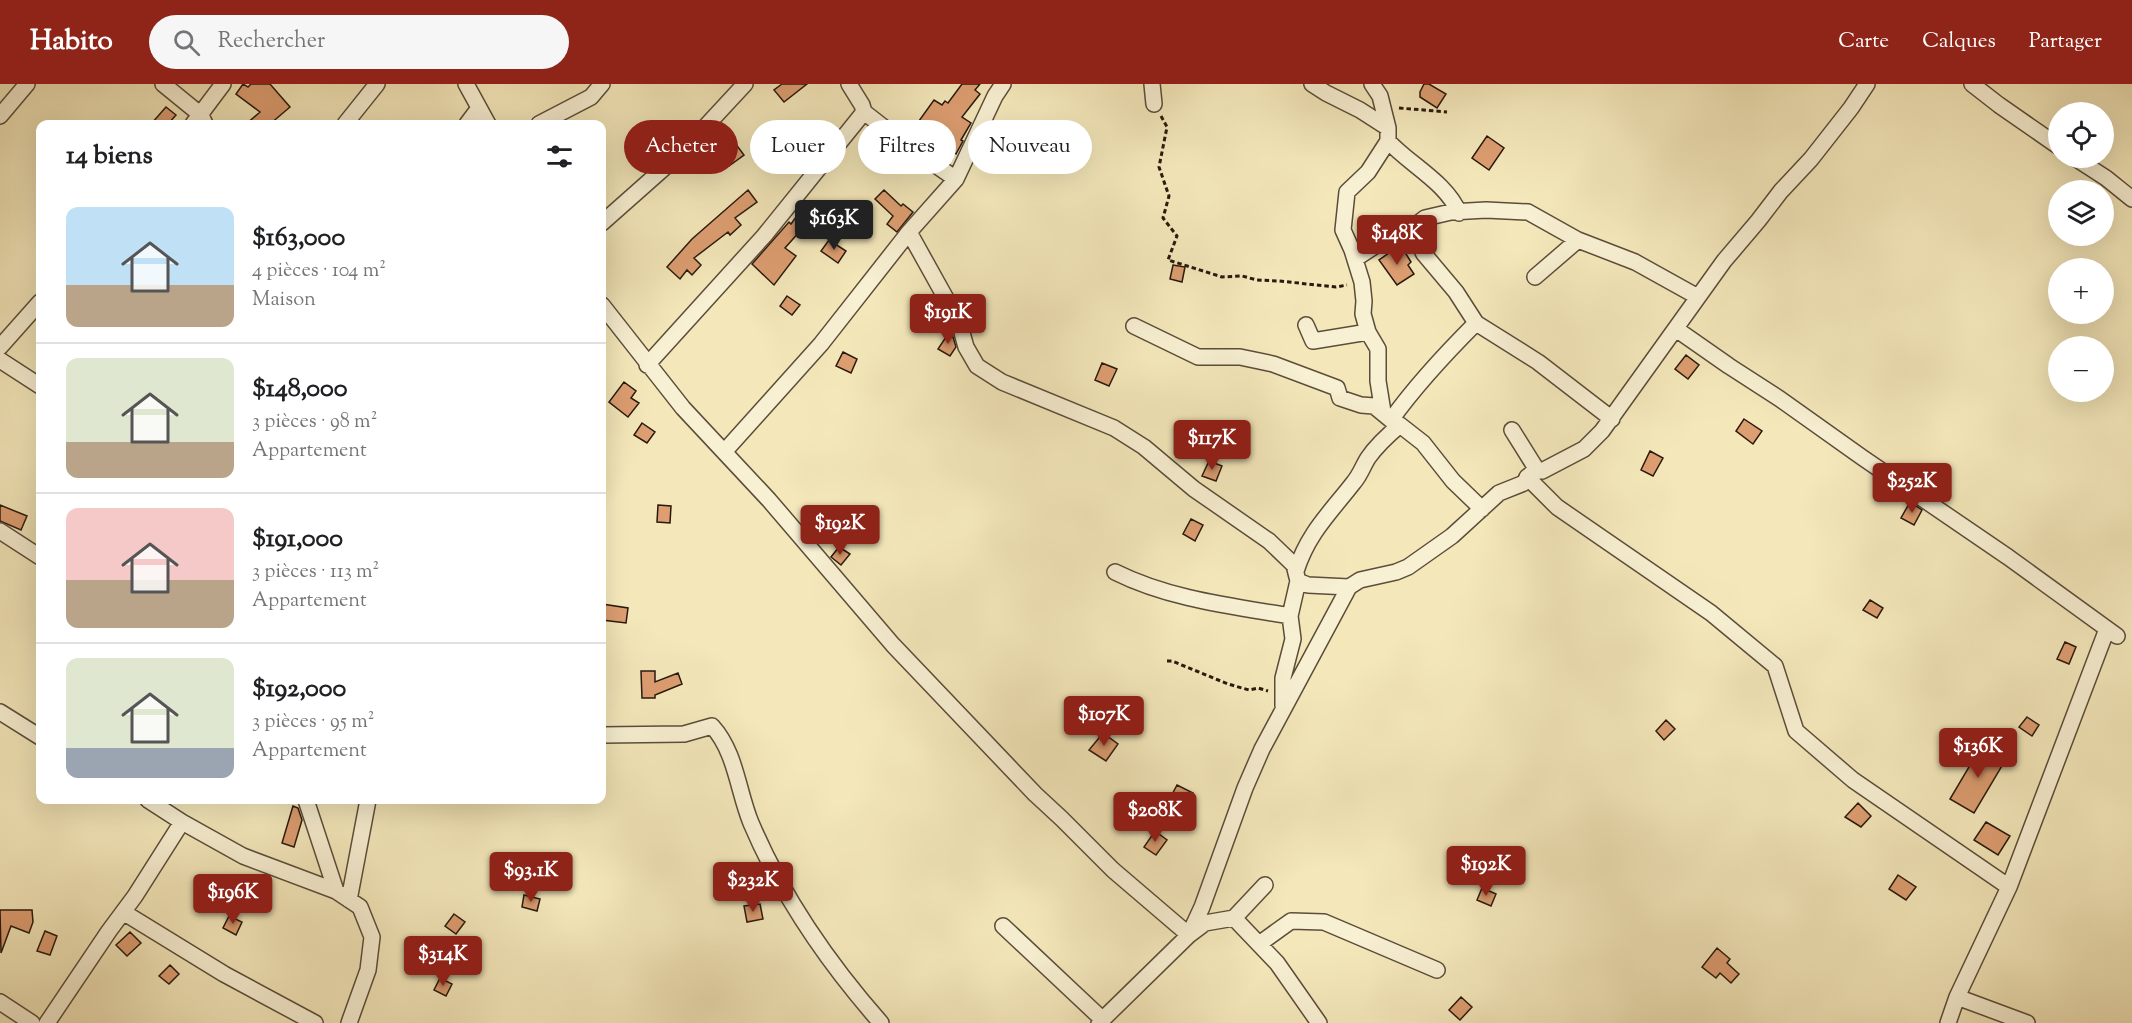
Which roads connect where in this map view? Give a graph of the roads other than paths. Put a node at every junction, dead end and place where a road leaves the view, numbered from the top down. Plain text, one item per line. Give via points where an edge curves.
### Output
1 (27, 84) edge
2 (163, 84) edge
3 (224, 84) edge
4 (377, 84) edge
5 (466, 84) edge
6 (602, 84) edge
7 (745, 84) edge
8 (849, 84) edge
9 (1003, 84) edge
10 (1152, 84) edge
11 (1312, 84) edge
12 (1372, 84) edge
13 (1867, 84) edge
14 (1972, 84) edge
15 (1154, 104) road end
16 (479, 108) junction
17 (864, 112) junction
18 (0, 116) edge
19 (199, 120) edge
20 (201, 120) edge
21 (348, 120) edge
22 (470, 120) edge
23 (486, 120) edge
24 (547, 120) edge
25 (1388, 134) junction
26 (2048, 139) edge
27 (2091, 168) edge
28 (956, 179) junction
29 (2132, 199) edge
30 (1459, 213) junction
31 (606, 219) edge
32 (1411, 229) junction
33 (909, 232) junction
34 (1578, 240) junction
35 (1355, 259) junction
36 (1535, 277) dead end
37 (1698, 297) junction
38 (36, 306) edge
39 (606, 311) edge
40 (1476, 324) junction
41 (1306, 325) dead end
42 (1134, 326) dead end
43 (1676, 328) junction
44 (1368, 332) junction
45 (3, 337) edge
46 (0, 360) edge
47 (648, 365) junction
48 (36, 383) edge
49 (1391, 419) junction
50 (1612, 419) junction
51 (1512, 430) dead end
52 (724, 452) junction
53 (1532, 474) junction
54 (1482, 509) junction
55 (0, 531) edge
56 (36, 554) edge
57 (1115, 572) dead end
58 (1297, 576) junction
59 (1349, 587) junction
60 (1290, 616) junction
61 (1283, 709) junction
62 (0, 712) edge
63 (36, 734) edge
64 (606, 735) edge
65 (154, 804) edge
66 (307, 804) edge
67 (367, 804) edge
68 (183, 822) junction
69 (1265, 885) dead end
70 (2009, 887) junction
71 (336, 891) junction
72 (349, 900) junction
73 (123, 912) junction
74 (1234, 918) junction
75 (1003, 926) dead end
76 (1189, 935) junction
77 (1259, 944) junction
78 (1437, 970) dead end
79 (1957, 997) junction
80 (0, 1002) edge
81 (1101, 1022) edge
82 (32, 1023) edge
83 (47, 1023) edge
84 (315, 1023) edge
85 (349, 1023) edge
86 (881, 1023) edge
87 (1318, 1023) edge
88 (1948, 1023) edge
89 (2027, 1023) edge

1 - 18 street
2 - 19 street
3 - 20 street
4 - 21 street
5 - 16 street
6 - 24 street via 591,97
7 - 31 street via 681,153
8 - 17 street
9 - 28 street
10 - 15 street
11 - 25 street via 1360,110
12 - 25 street via 1380,96
13 - 37 street
14 - 26 street
16 - 22 street
16 - 23 street
17 - 28 street
17 - 47 street via 765,236
25 - 30 street via 1400,154 1454,200
25 - 35 street via 1368,172 1347,192 1343,230
27 - 29 street
28 - 33 street
30 - 32 street via 1425,218
30 - 34 street via 1528,212
32 - 35 street via 1393,234
32 - 40 street via 1424,254 1456,292
33 - 52 street via 821,344
33 - 58 street via 959,322 977,366 1002,382 1114,428 1144,447 1194,489 1269,541 1294,565
34 - 36 street
34 - 37 street via 1635,262
35 - 44 street
37 - 43 street
38 - 45 street
39 - 47 street
40 - 49 street via 1414,388
40 - 50 street via 1538,362
41 - 44 street via 1313,340
42 - 49 street via 1198,357 1240,357 1274,364 1336,388 1340,398 1374,406
43 - 50 street
43 - 70 street via 2112,632
44 - 49 street via 1378,349 1378,381
46 - 48 street
47 - 52 street
49 - 54 street via 1424,443 1453,481
49 - 58 street via 1383,440 1356,479 1314,530
50 - 53 street via 1584,449
51 - 53 street
52 - 76 street via 893,645 986,744 1113,870
53 - 54 street via 1524,483 1499,493
53 - 70 street via 1557,507 1711,612 1775,666 1796,731 1852,780
54 - 59 street via 1408,567 1360,580
55 - 56 street
57 - 60 street via 1141,585 1199,600
58 - 59 street via 1308,585
58 - 60 street
59 - 61 street
60 - 61 street via 1293,639 1283,678
61 - 76 street via 1245,788
62 - 63 street
64 - 86 street via 684,734 712,726 720,735 751,822 783,888 851,988
65 - 68 street
66 - 71 street
67 - 72 street
68 - 71 street via 243,856
68 - 73 street
69 - 74 street
70 - 79 street
71 - 72 street
72 - 85 street via 360,907 372,937 368,970
73 - 83 street
73 - 84 street via 224,974
74 - 76 street via 1205,923
74 - 77 street
75 - 81 street
76 - 81 street
77 - 78 street via 1291,921 1324,922
77 - 87 street via 1277,963
79 - 88 street
79 - 89 street
80 - 82 street

